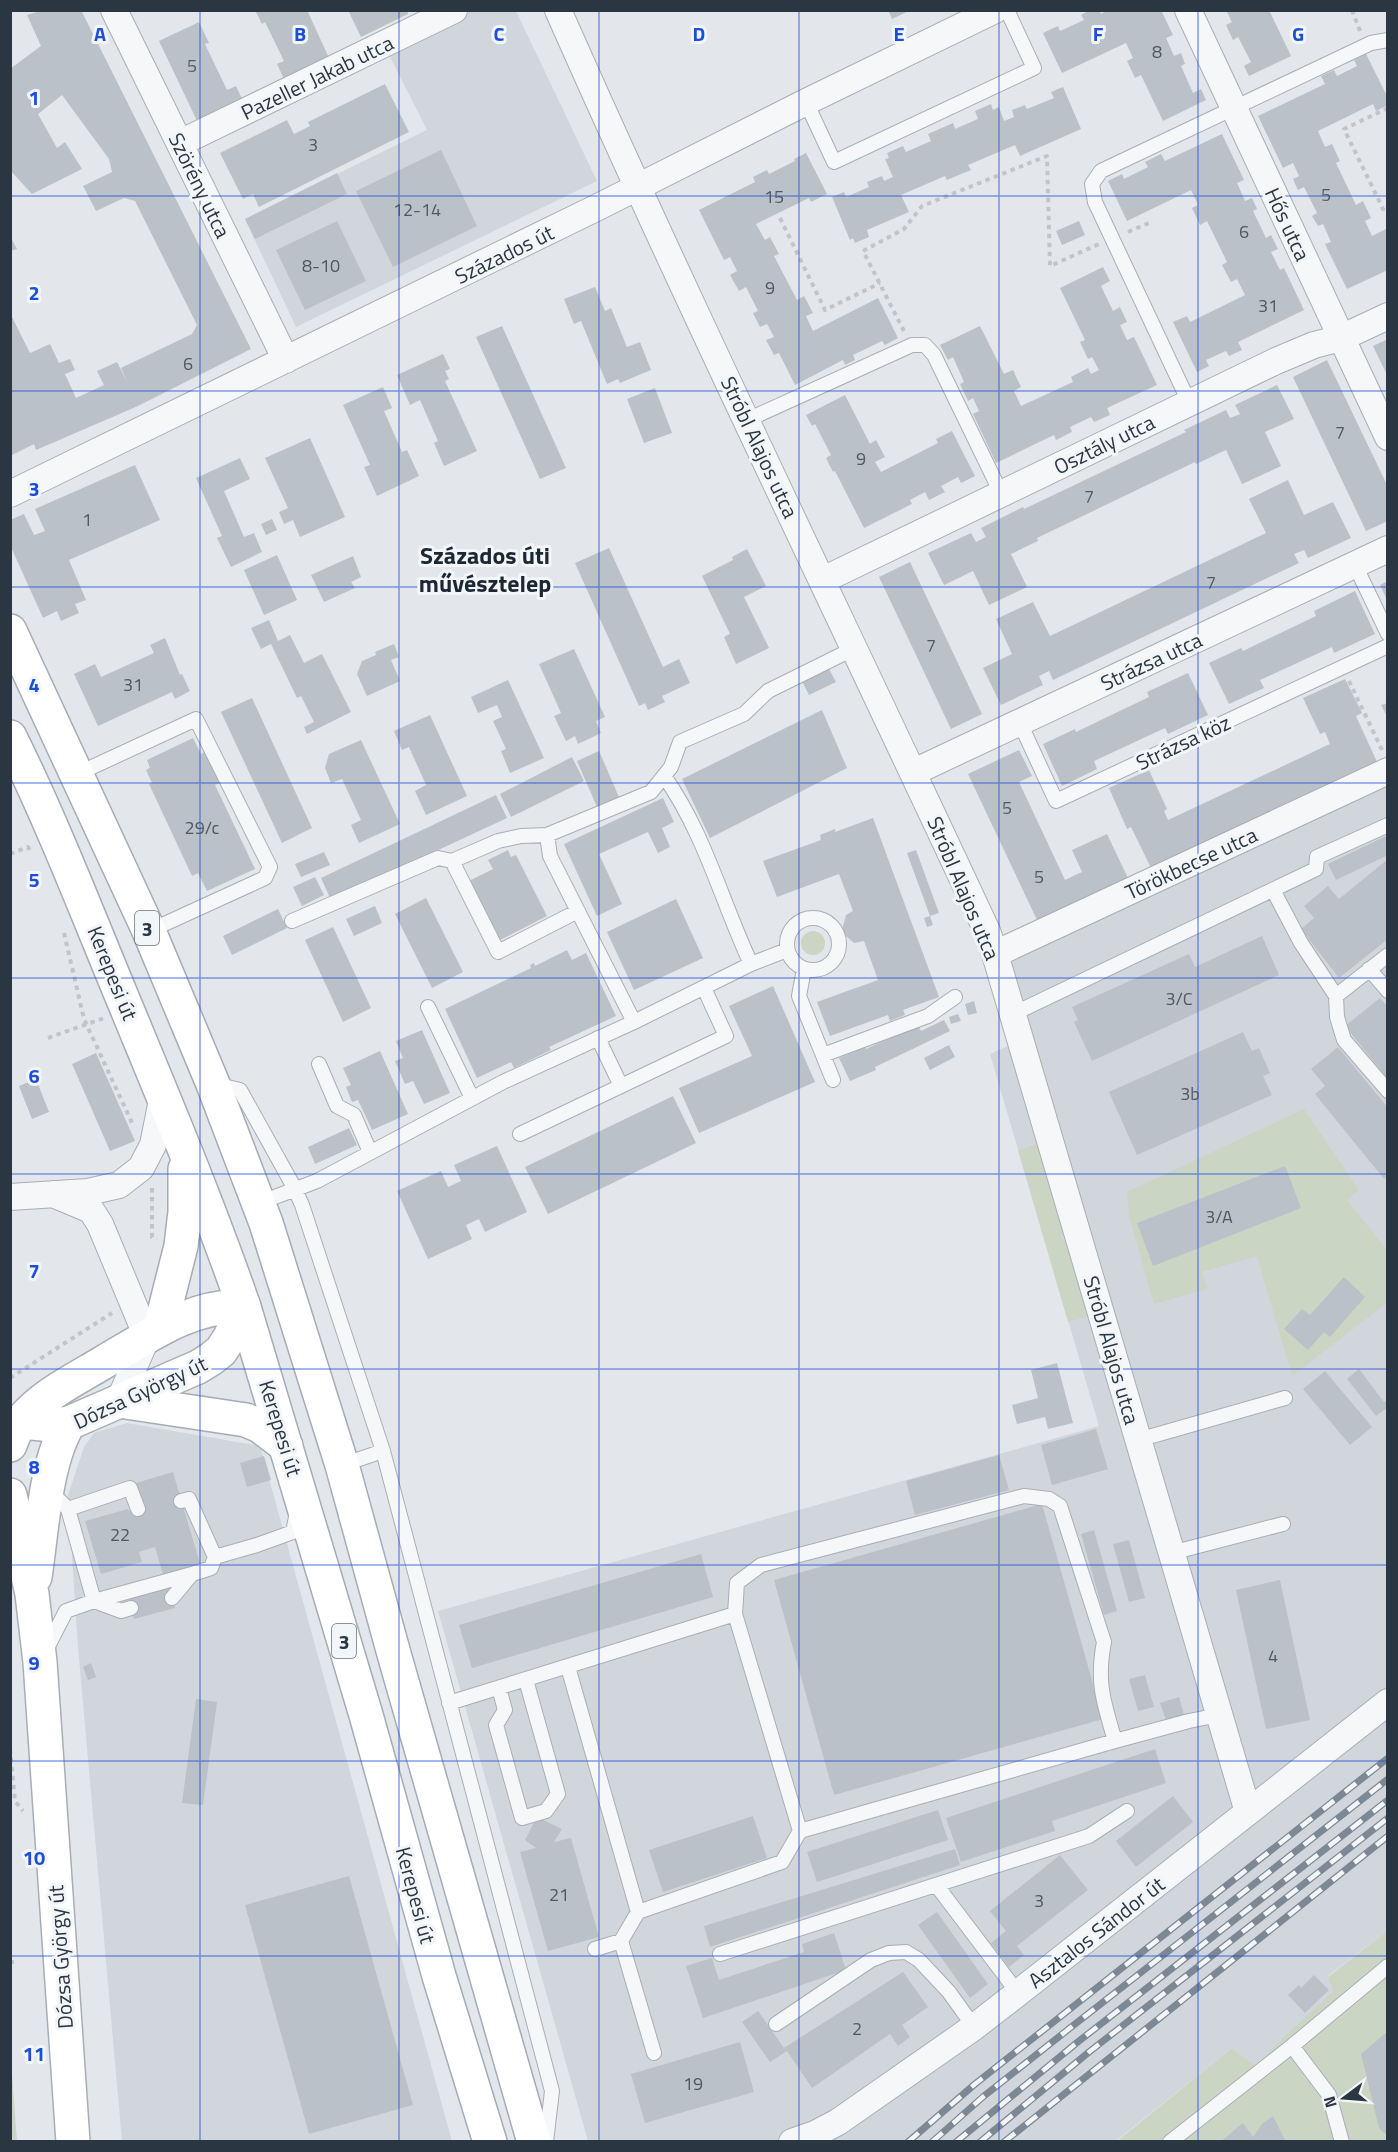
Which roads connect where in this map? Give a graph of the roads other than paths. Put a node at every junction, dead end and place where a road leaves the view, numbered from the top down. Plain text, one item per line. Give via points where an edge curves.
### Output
1 (114, 10) edge
2 (454, 10) edge
3 (558, 10) edge
4 (995, 10) edge
5 (1007, 10) edge
6 (1188, 10) edge
7 (1388, 40) edge
8 (806, 102) junction
9 (1234, 109) junction
10 (180, 143) junction
11 (637, 188) junction
12 (1388, 316) edge
13 (1341, 338) junction
14 (286, 360) junction
15 (1189, 402) junction
16 (747, 420) junction
17 (1388, 437) edge
18 (1001, 493) junction
19 (10, 494) edge
20 (1388, 549) edge
21 (1355, 564) junction
22 (823, 580) junction
23 (10, 631) edge
24 (1388, 634) edge
25 (1388, 646) edge
26 (855, 648) junction
27 (1020, 723) junction
28 (10, 736) edge
29 (1385, 761) edge
30 (914, 772) junction
31 (77, 774) junction
32 (664, 776) junction
33 (1388, 825) edge
34 (547, 834) junction
35 (452, 861) junction
36 (1274, 890) junction
37 (578, 911) junction
38 (292, 921) dead end
39 (149, 931) junction
40 (787, 951) junction
41 (995, 954) junction
42 (1388, 955) edge
43 (751, 964) junction
44 (804, 969) junction
45 (1369, 969) junction
46 (704, 988) junction
47 (1388, 991) edge
48 (1336, 996) junction
49 (956, 997) dead end
50 (428, 1007) dead end
51 (1013, 1014) junction
52 (634, 1022) junction
53 (598, 1038) junction
54 (823, 1055) junction
55 (319, 1065) dead end
56 (833, 1080) dead end
57 (213, 1084) junction
58 (621, 1086) junction
59 (1388, 1091) edge
60 (163, 1095) junction
61 (471, 1098) junction
62 (520, 1134) dead end
63 (185, 1152) junction
64 (370, 1152) junction
65 (295, 1189) junction
66 (53, 1194) junction
67 (10, 1197) edge
68 (262, 1213) junction
69 (244, 1307) junction
70 (153, 1333) junction
71 (318, 1388) junction
72 (1285, 1398) dead end
73 (119, 1401) junction
74 (69, 1423) junction
75 (14, 1429) edge
76 (1138, 1440) junction
77 (286, 1446) junction
78 (382, 1451) junction
79 (342, 1465) junction
80 (301, 1496) junction
81 (58, 1499) junction
82 (181, 1502) dead end
83 (11, 1503) edge
84 (138, 1509) dead end
85 (1283, 1524) dead end
86 (1172, 1553) junction
87 (215, 1557) junction
88 (192, 1574) junction
89 (32, 1594) junction
90 (172, 1598) dead end
91 (94, 1601) junction
92 (132, 1608) dead end
93 (735, 1614) junction
94 (40, 1662) junction
95 (568, 1667) junction
96 (526, 1680) junction
97 (499, 1688) junction
98 (1388, 1702) edge
99 (448, 1703) junction
100 (1219, 1715) junction
101 (1115, 1741) junction
102 (1127, 1811) dead end
103 (1248, 1812) junction
104 (800, 1832) junction
105 (937, 1886) junction
106 (638, 1911) junction
107 (621, 1941) junction
108 (595, 1949) dead end
109 (720, 1954) dead end
110 (1388, 1966) edge
111 (1018, 1993) junction
112 (776, 2024) dead end
113 (974, 2027) junction
114 (1292, 2046) junction
115 (654, 2053) dead end
116 (491, 2135) edge
117 (73, 2142) edge
118 (534, 2142) edge
119 (546, 2142) edge
120 (792, 2142) edge
121 (1170, 2142) edge
122 (1342, 2142) edge

1 - 10 street, Szörény utca
2 - 10 street, Pazeller Jakab utca
3 - 11 street, Stróbl Alajos utca
4 - 8 street, Százados út
5 - 8 lane via 1034,68 834,162
6 - 9 street, Hős utca
7 - 9 lane via 1371,43
8 - 11 street, Százados út
9 - 13 street, Hős utca
9 - 15 lane via 1101,171 1092,184 1095,202
10 - 14 street, Szörény utca
11 - 14 street, Százados út
11 - 16 street, Stróbl Alajos utca
12 - 13 street, Osztály utca
13 - 15 street, Osztály utca via 1314,345
13 - 17 street, Hős utca
14 - 19 street, Százados út
15 - 18 street, Osztály utca
16 - 18 lane via 912,345 925,345 934,355
16 - 22 street, Stróbl Alajos utca
18 - 22 street, Osztály utca
20 - 21 street, Strázsa utca
21 - 24 lane
21 - 27 street, Strázsa utca
22 - 26 street, Stróbl Alajos utca
23 - 31 main road, 3
25 - 27 lane, Strázsa köz via 1056,801
26 - 30 street, Stróbl Alajos utca
26 - 32 lane via 768,691 744,714 680,742
27 - 30 street, Strázsa utca
28 - 60 main road, Kerepesi út / 3 via 65,854
29 - 41 street, Törökbecse utca
30 - 41 street, Stróbl Alajos utca
31 - 39 main road, 3
31 - 39 lane via 196,719 270,867 266,878
32 - 34 lane via 651,792
32 - 43 lane via 703,850
33 - 36 lane via 1317,857 1316,869
34 - 35 lane via 498,842
34 - 37 lane via 550,856
35 - 37 lane via 498,952
35 - 38 lane via 438,858
36 - 48 lane via 1301,943
36 - 51 lane
37 - 52 lane
39 - 57 main road, 3
40 - 43 lane
40 - 44 lane via 793,962
40 - 44 lane via 787,938 793,926 816,917 828,922 840,944 836,956 828,966 816,971
41 - 51 street, Stróbl Alajos utca
42 - 45 lane
43 - 46 lane
44 - 54 lane via 799,996
45 - 47 lane
45 - 48 lane
46 - 52 lane
46 - 58 lane via 726,1036
48 - 59 lane via 1344,1040
49 - 54 lane via 928,1016
50 - 61 lane
51 - 76 street, Stróbl Alajos utca
52 - 53 lane
53 - 58 lane
53 - 61 lane
54 - 56 lane
55 - 64 lane via 337,1106 354,1115
57 - 65 lane via 240,1090
57 - 68 main road, 3
58 - 62 lane
60 - 63 main road, Kerepesi út / 3
60 - 66 street via 153,1145 141,1168 119,1185
61 - 64 lane
63 - 69 main road, Kerepesi út / 3
63 - 70 main road via 181,1246
64 - 65 lane
65 - 68 lane
65 - 78 lane
66 - 67 street
66 - 70 street via 91,1210 131,1301
68 - 69 main road via 258,1271
68 - 71 main road, 3
69 - 70 main road, Dózsa György út via 205,1311
69 - 71 main road via 270,1327
69 - 73 main road, Dózsa György út via 230,1337 211,1359
69 - 77 main road, Kerepesi út / 3
70 - 73 street
70 - 75 main road, Dózsa György út via 57,1391
71 - 79 main road, 3
72 - 76 lane
73 - 74 main road, Dózsa György út
73 - 77 main road via 246,1420
74 - 75 main road
74 - 81 main road, Dózsa György út via 57,1448
76 - 86 street, Stróbl Alajos utca
77 - 80 main road, Kerepesi út / 3
78 - 79 lane
78 - 99 lane
79 - 118 main road, 3
80 - 87 lane via 293,1532
80 - 116 main road, Kerepesi út / 3 via 439,1976
81 - 84 lane via 130,1488
81 - 89 main road, Dózsa György út
81 - 91 lane
82 - 87 lane via 189,1499
83 - 89 main road, Dózsa György út
85 - 86 lane
86 - 100 street, Stróbl Alajos utca
87 - 88 lane via 212,1568
88 - 90 lane
88 - 91 lane
89 - 94 main road, Dózsa György út
91 - 92 lane via 121,1611
91 - 94 lane via 66,1611
93 - 95 lane
93 - 101 lane via 737,1583 760,1565 1024,1496 1048,1499 1060,1506 1104,1642 1099,1665 1101,1692
93 - 104 lane
94 - 117 main road, Dózsa György út
95 - 96 lane
95 - 106 lane
96 - 97 lane
96 - 97 lane via 558,1794 546,1811 522,1818 496,1725 505,1710
97 - 99 lane
98 - 103 street, Asztalos Sándor út
99 - 119 lane via 552,2091
100 - 101 lane
100 - 103 street, Stróbl Alajos utca
101 - 104 lane
102 - 105 lane via 1089,1836
103 - 111 street, Asztalos Sándor út
104 - 106 lane via 782,1862
105 - 109 lane
105 - 111 lane
106 - 107 lane
107 - 108 lane
107 - 115 lane
110 - 114 lane
111 - 113 street, Asztalos Sándor út
112 - 113 lane via 871,1960 890,1953 906,1953 919,1960 949,1992
113 - 120 street, Asztalos Sándor út via 838,2122
114 - 121 lane
114 - 122 lane via 1329,2095

